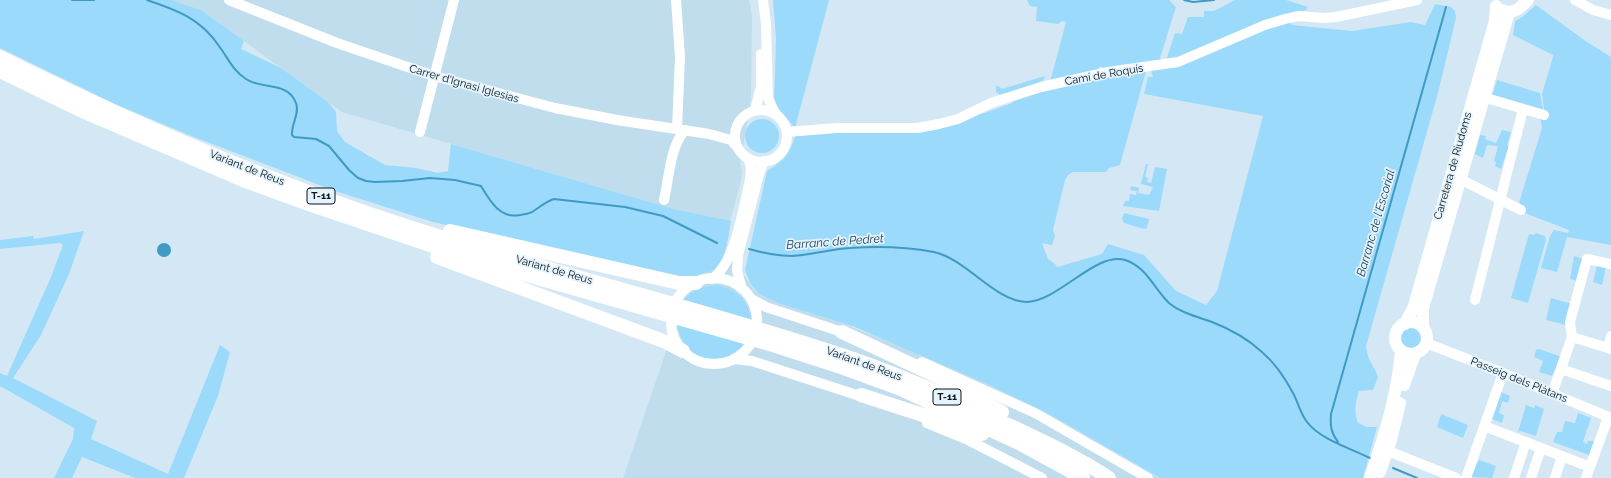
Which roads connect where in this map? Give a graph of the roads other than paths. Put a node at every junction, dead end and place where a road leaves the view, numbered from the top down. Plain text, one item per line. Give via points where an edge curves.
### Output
1 (454, 0) edge
2 (676, 0) edge
3 (758, 0) edge
4 (763, 0) edge
5 (1418, 0) edge
6 (1528, 0) edge
7 (1575, 0) edge
8 (233, 1) edge
9 (1494, 3) edge
10 (1509, 12) junction
11 (1611, 15) edge
12 (0, 58) edge
13 (0, 71) edge
14 (434, 76) junction
15 (1483, 96) junction
16 (1523, 109) junction
17 (755, 110) junction
18 (775, 113) junction
19 (1544, 115) dead end
20 (738, 123) junction
21 (676, 129) junction
22 (420, 132) dead end
23 (787, 132) junction
24 (709, 134) junction
25 (674, 148) junction
26 (738, 148) junction
27 (749, 160) junction
28 (764, 161) junction
29 (1460, 179) junction
30 (325, 198) junction
31 (1499, 199) junction
32 (664, 200) dead end
33 (303, 202) junction
34 (1521, 210) dead end
35 (1611, 264) edge
36 (712, 279) junction
37 (696, 283) junction
38 (742, 289) junction
39 (751, 300) junction
40 (1475, 300) dead end
41 (654, 306) junction
42 (1405, 324) junction
43 (1423, 327) junction
44 (842, 332) junction
45 (1611, 336) edge
46 (1572, 337) junction
47 (775, 340) junction
48 (1426, 343) junction
49 (1609, 349) edge
50 (683, 351) junction
51 (1401, 351) junction
52 (1414, 354) junction
53 (734, 359) junction
54 (1561, 369) junction
55 (1503, 373) junction
56 (1611, 386) edge
57 (1552, 394) junction
58 (861, 395) junction
59 (1609, 417) edge
60 (1484, 426) junction
61 (1526, 442) junction
62 (1541, 448) junction
63 (1388, 451) junction
64 (1562, 456) junction
65 (1085, 462) junction
66 (1590, 466) junction
67 (1042, 478) edge
68 (1082, 478) edge
69 (1110, 478) edge
70 (1148, 478) edge
71 (1370, 478) edge
72 (1378, 478) edge
73 (1456, 478) edge
74 (1466, 478) edge
75 (1514, 478) edge
76 (1531, 478) edge
77 (1555, 478) edge
78 (1586, 478) edge

1 - 14 street
2 - 21 street via 680,57
3 - 17 street via 761,88
4 - 18 street via 768,98
5 - 23 street, Camí de Roquís via 1336,17 1298,16 1285,19 1178,62 1108,72 1041,87 939,124 917,128 837,128
6 - 10 main road via 1519,10
7 - 11 street via 1593,10
8 - 14 street, Carrer d'Ignasi Iglesias via 337,43
9 - 10 main road, Carretera de Riudoms
9 - 42 main road, Carretera de Riudoms via 1495,21 1416,298
10 - 15 main road, Carretera de Riudoms
12 - 30 highway, Variant de Reus / T-11 via 156,131
13 - 33 highway, Variant de Reus / T-11 via 78,109 248,182
14 - 21 street, Carrer d'Ignasi Iglesias via 556,108
14 - 22 street
15 - 16 street
15 - 29 main road, Carretera de Riudoms
16 - 19 street
16 - 31 street
17 - 18 street
17 - 20 street
18 - 23 street
20 - 24 street, Carrer d'Ignasi Iglesias via 726,133
20 - 26 street via 735,138
21 - 24 street, Carrer d'Ignasi Iglesias
21 - 25 street via 672,136
21 - 25 street via 679,137
23 - 28 street via 786,144 779,154
24 - 26 street, Carrer d'Ignasi Iglesias via 731,140
25 - 32 street
26 - 27 street
27 - 28 street
27 - 36 street via 750,180 730,252 722,270
28 - 38 street via 738,255 737,271
29 - 31 street
29 - 43 main road, Carretera de Riudoms via 1423,308
30 - 37 highway via 425,226 679,283
30 - 41 highway, Variant de Reus / T-11
31 - 34 street
31 - 40 street
33 - 41 highway, Variant de Reus / T-11 via 478,261
33 - 50 highway via 344,222 659,339
35 - 46 street via 1587,259 1570,322
36 - 37 street
36 - 38 street via 728,281
37 - 50 street via 684,291 673,310 673,332
38 - 39 street
39 - 44 street
39 - 53 street via 757,321 754,336 746,349
41 - 47 highway, Variant de Reus / T-11
42 - 43 main road via 1413,322
42 - 51 main road via 1395,335
43 - 48 main road via 1426,332
44 - 65 highway via 949,382 1069,447
44 - 70 street via 903,354 1035,413
45 - 49 street
46 - 49 street
46 - 54 street
47 - 65 highway, Variant de Reus / T-11 via 841,354 900,377 964,404
47 - 68 highway, Variant de Reus / T-11 via 958,414 1021,444
48 - 52 main road via 1423,349
48 - 55 street, Passeig dels Plàtans
50 - 53 street via 706,363 715,364
51 - 52 main road
51 - 71 main road via 1399,372
52 - 63 main road
53 - 58 street via 752,361
54 - 56 street
54 - 57 street
55 - 57 street, Passeig dels Plàtans
55 - 60 street
57 - 59 street, Passeig dels Plàtans
58 - 67 street via 966,439
58 - 68 highway via 985,435
59 - 66 street
60 - 61 street
60 - 74 street
61 - 62 street
61 - 75 street
62 - 64 street
62 - 76 street
63 - 72 main road
63 - 73 street
64 - 66 street
64 - 77 street
65 - 69 highway, Variant de Reus / T-11
66 - 78 street

